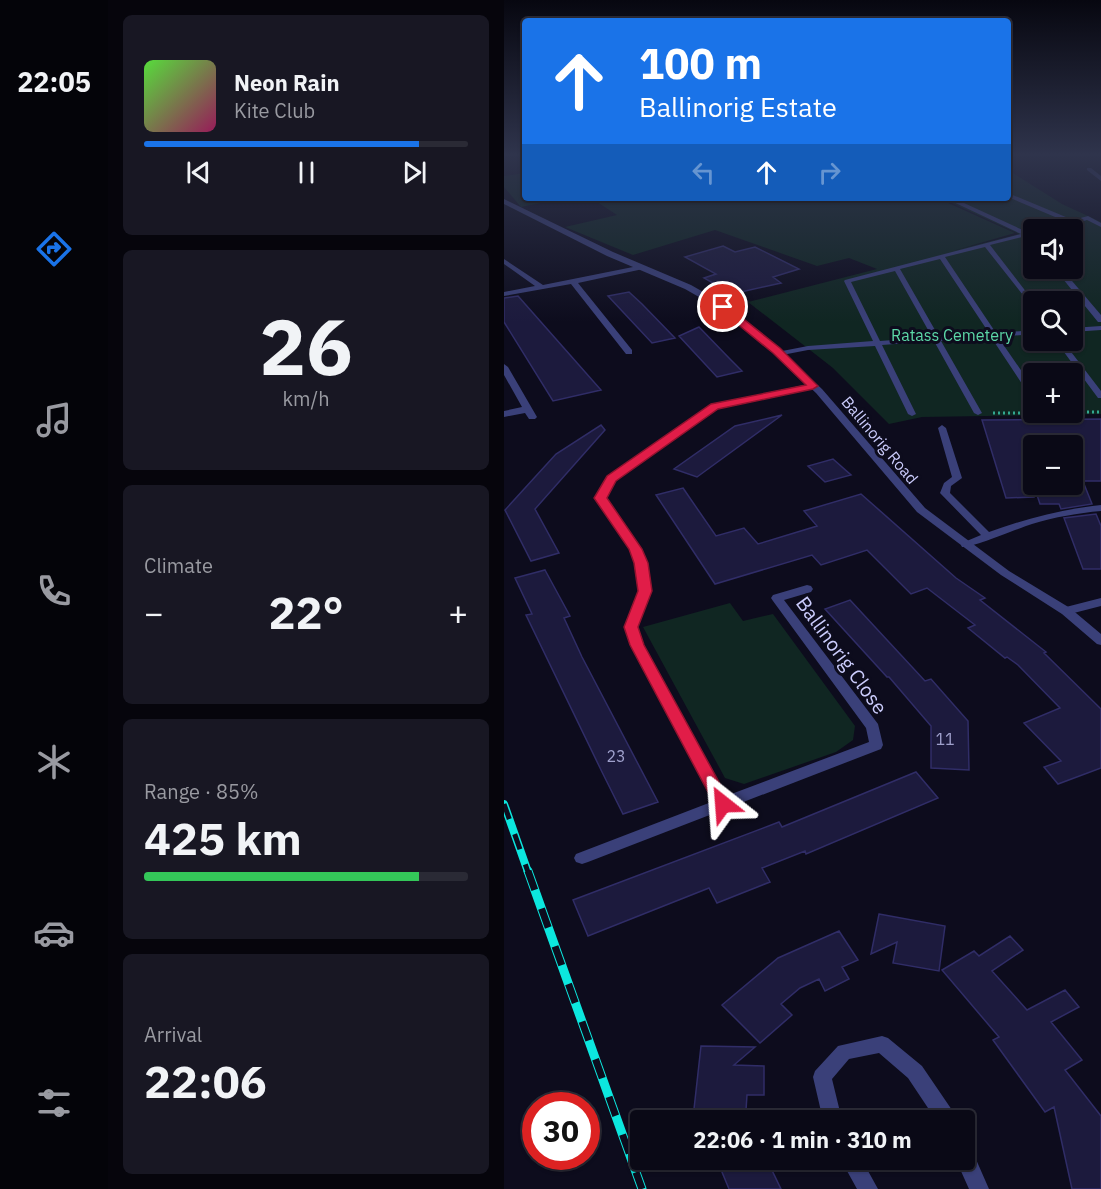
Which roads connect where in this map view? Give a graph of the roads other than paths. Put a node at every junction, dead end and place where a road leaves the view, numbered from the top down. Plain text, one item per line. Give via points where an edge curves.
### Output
1 (526, 211) edge
2 (980, 211) edge
3 (1048, 211) edge
4 (1066, 219) edge
5 (1083, 220) edge
6 (1101, 225) edge
7 (1023, 230) edge
8 (1023, 235) edge
9 (987, 245) junction
10 (942, 257) junction
11 (504, 261) edge
12 (640, 267) junction
13 (897, 269) junction
14 (1066, 279) edge
15 (573, 281) junction
16 (541, 287) junction
17 (1023, 293) edge
18 (504, 294) edge
19 (1101, 320) edge
20 (1101, 328) edge
21 (1083, 329) edge
22 (1023, 333) edge
23 (992, 335) junction
24 (934, 339) junction
25 (877, 343) junction
26 (1067, 351) edge
27 (629, 352) dead end
28 (780, 354) junction
29 (504, 367) edge
30 (1023, 380) edge
31 (813, 386) junction
32 (1101, 396) edge
33 (978, 413) dead end
34 (504, 414) edge
35 (912, 414) dead end
36 (942, 428) dead end
37 (1101, 508) edge
38 (987, 536) junction
39 (966, 545) junction
40 (807, 589) dead end
41 (1101, 602) edge
42 (1066, 611) junction
43 (1101, 641) edge
44 (723, 804) junction
45 (582, 858) dead end
46 (830, 1110) edge
47 (940, 1110) edge
48 (857, 1170) edge
49 (971, 1170) edge
50 (868, 1189) edge
51 (979, 1189) edge

1 - 12 street, Ballinorig Road
2 - 7 lane
3 - 4 lane
5 - 6 lane
8 - 9 lane
9 - 10 lane
9 - 17 lane
10 - 13 lane
10 - 23 lane
11 - 16 street
12 - 15 street
12 - 28 street, Ballinorig Road via 723,307
13 - 24 lane
13 - 25 lane via 847,281
14 - 19 lane
15 - 16 street
15 - 27 street
16 - 18 street
20 - 21 lane
22 - 23 lane
23 - 24 lane
23 - 30 lane
24 - 25 lane
24 - 33 lane
25 - 28 lane
25 - 35 lane
26 - 32 lane
28 - 31 street, Ballinorig Road
29 - 34 street via 530,413
31 - 39 street, Ballinorig Road via 914,502
31 - 44 street via 715,406 611,479 600,498 641,563 645,591 631,627 637,645
36 - 38 lane via 957,478 947,485 945,493
37 - 38 lane via 1034,518
38 - 39 lane
39 - 42 street, Ballinorig Road
40 - 44 street, Ballinorig Close via 777,598 873,727 876,746
41 - 42 street
42 - 43 street, Ballinorig Road
44 - 45 street, Ballinorig Close
46 - 47 street via 822,1077 844,1052 882,1044 915,1072
48 - 50 street
49 - 51 street

